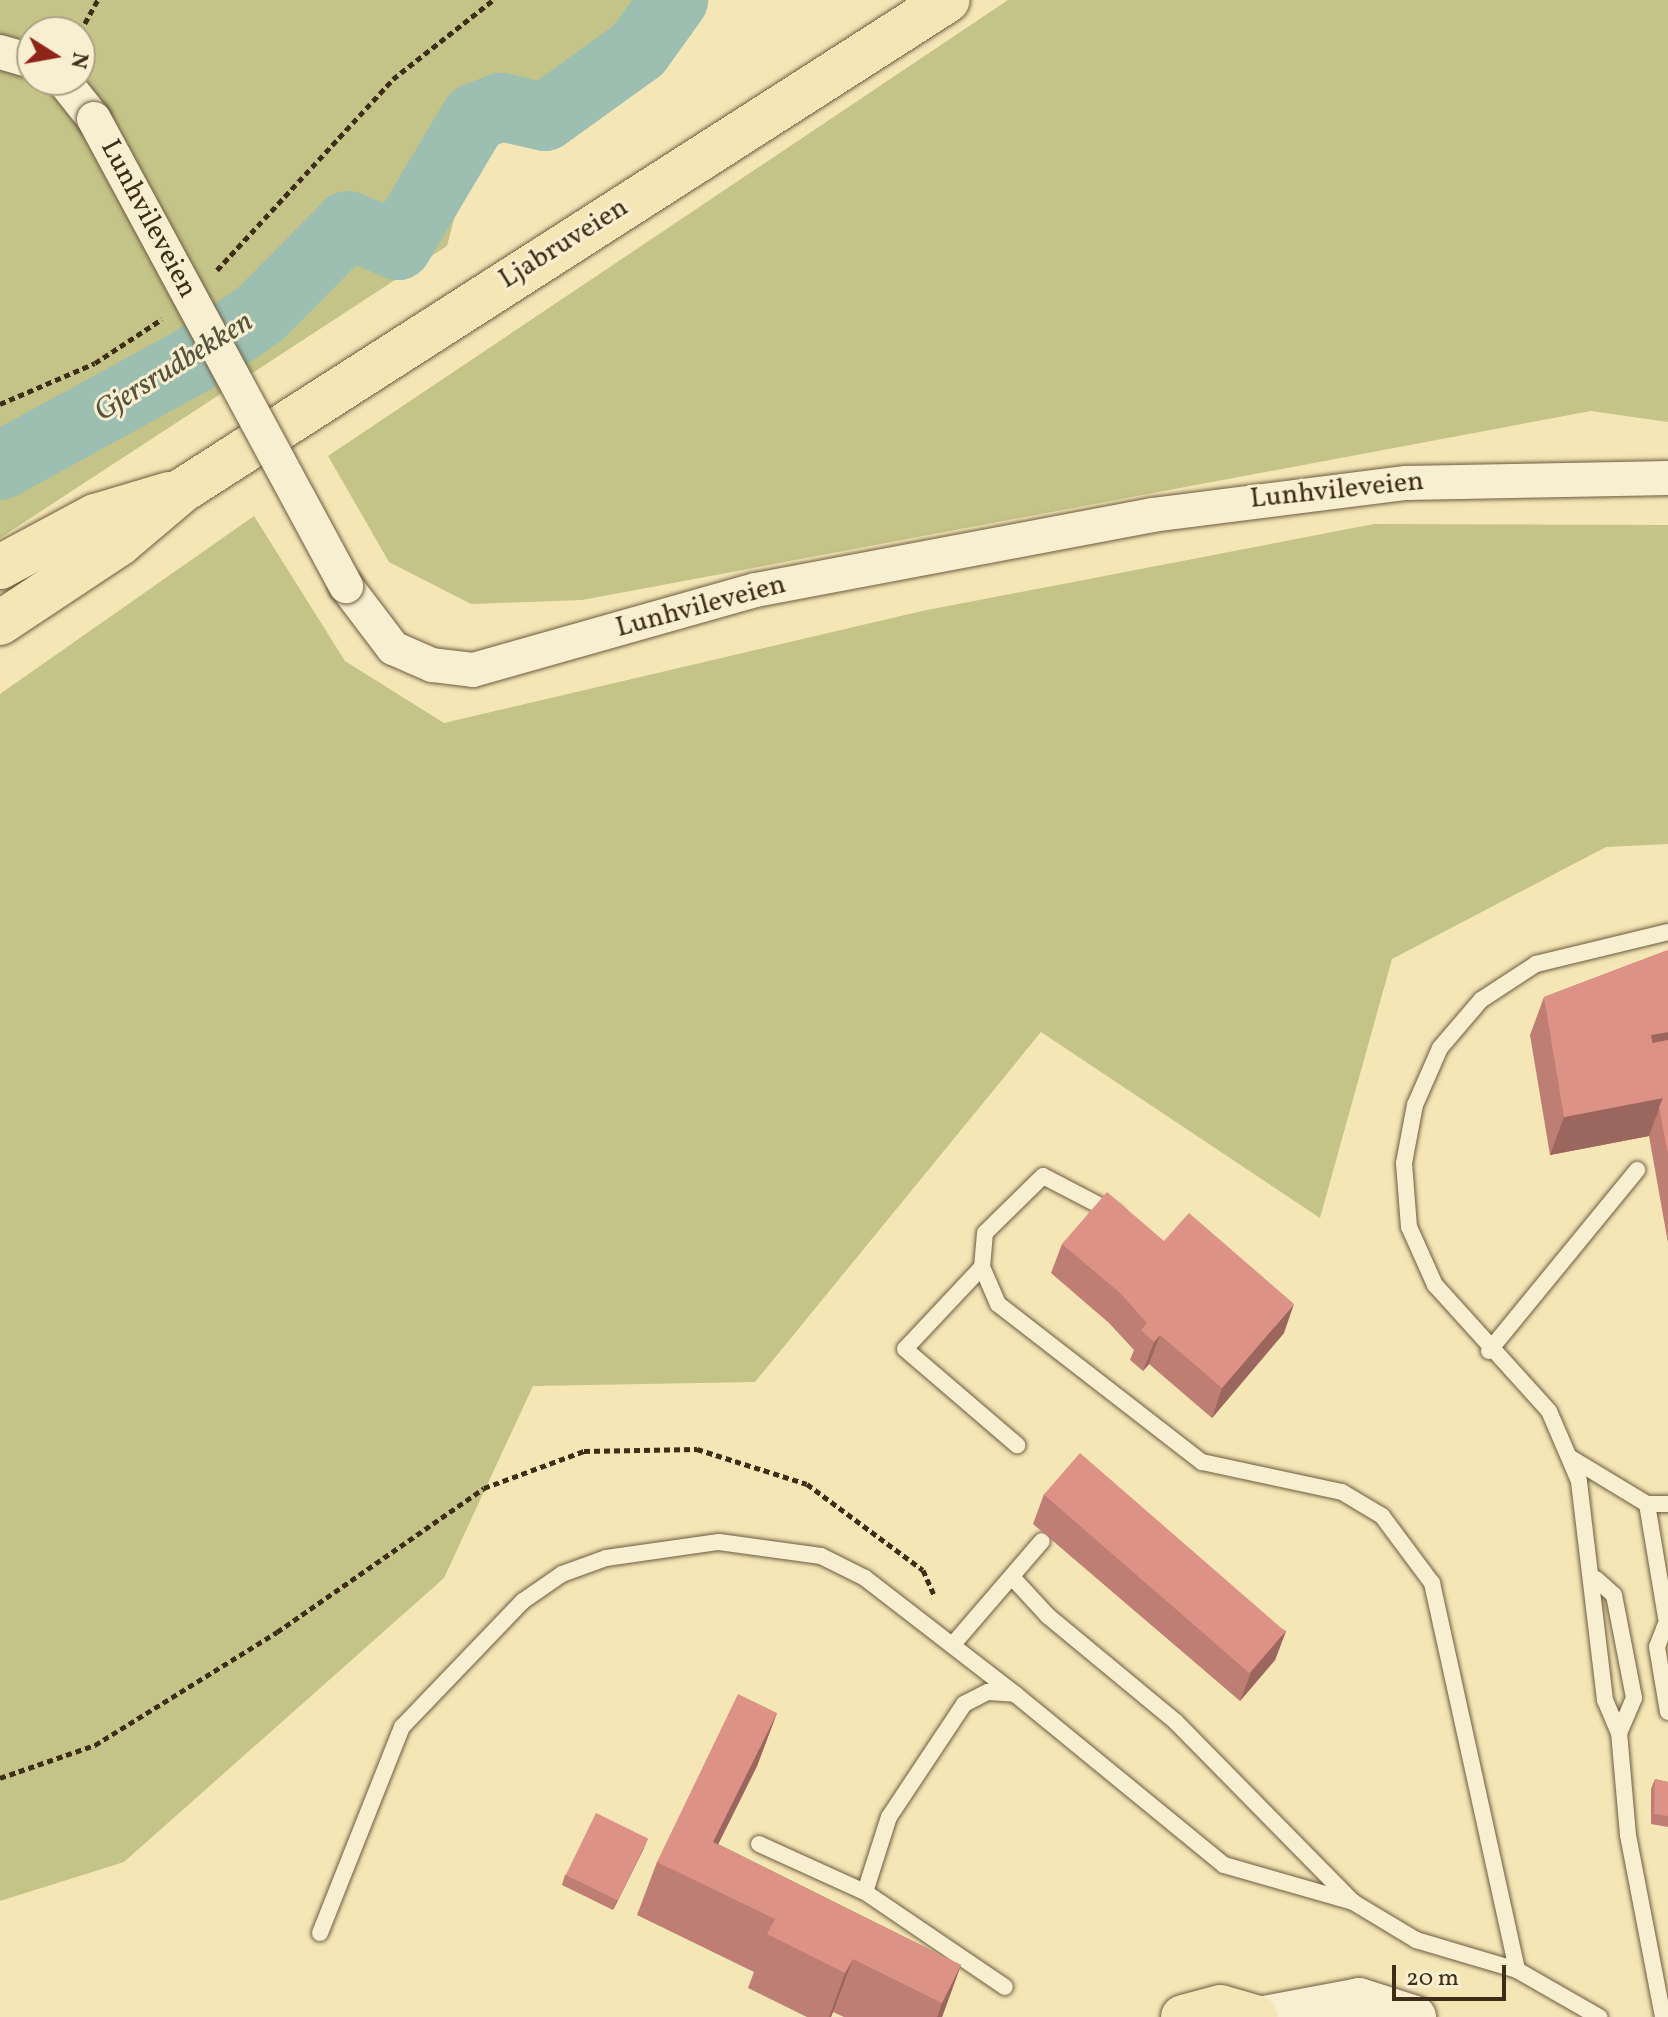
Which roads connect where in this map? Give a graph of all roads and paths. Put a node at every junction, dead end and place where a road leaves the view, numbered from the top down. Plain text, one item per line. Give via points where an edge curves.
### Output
1 (493, 0) edge
2 (948, 0) edge
3 (76, 96) edge
4 (213, 273) dead end
5 (169, 314) dead end
6 (0, 404) edge
7 (1668, 478) edge
8 (183, 490) junction
9 (0, 567) edge
10 (0, 623) edge
11 (1668, 932) edge
12 (1637, 1170) dead end
13 (1131, 1222) edge
14 (982, 1267) junction
15 (1489, 1351) junction
16 (1017, 1445) dead end
17 (1571, 1458) junction
18 (1647, 1504) junction
19 (1668, 1504) edge
20 (1042, 1541) dead end
21 (1012, 1577) junction
22 (1596, 1579) junction
23 (1667, 1627) edge
24 (955, 1642) junction
25 (1015, 1694) junction
26 (1668, 1712) edge
27 (1619, 1733) junction
28 (0, 1778) edge
29 (759, 1844) dead end
30 (865, 1892) junction
31 (1353, 1902) junction
32 (320, 1933) dead end
33 (1517, 1970) junction
34 (1005, 1987) dead end
35 (1390, 2013) edge
36 (1183, 2017) edge
37 (1256, 2017) edge
38 (1265, 2017) edge
39 (1599, 2017) edge
40 (1663, 2017) edge

1 - 4 path via 393,79
2 - 8 main road, Ljabruveien
3 - 7 street, Lunhvileveien, bridge via 94,119 346,586 393,648 432,665 473,670 756,590 1152,515 1406,483
5 - 6 path via 95,363
8 - 9 main road, Ljabruveien via 95,516
8 - 10 main road, Ljabruveien via 119,544
11 - 15 lane via 1536,964 1481,1000 1440,1048 1415,1105 1404,1163 1409,1227 1435,1285
12 - 15 lane
13 - 14 lane via 1043,1176 989,1226
14 - 16 lane via 905,1349
14 - 33 lane via 998,1304 1202,1462 1342,1492 1382,1516 1432,1583
15 - 17 lane via 1549,1411
17 - 18 lane
17 - 22 lane
18 - 19 lane
18 - 23 lane
20 - 21 lane
21 - 24 lane
21 - 31 lane via 1176,1722
22 - 27 lane via 1592,1608 1605,1700
22 - 27 lane via 1614,1595 1632,1686
23 - 26 lane via 1657,1647
24 - 25 lane
24 - 28 path via 923,1570 807,1484 697,1449 584,1451 484,1488 277,1632 95,1745
24 - 32 lane via 865,1578 821,1556 764,1545 661,1546 562,1574 523,1601 402,1727
25 - 30 lane via 988,1692 964,1704 889,1817
25 - 31 lane via 1224,1865
27 - 40 lane via 1628,1835
29 - 30 lane
30 - 34 lane
31 - 33 lane via 1416,1940
33 - 39 lane
35 - 38 street via 1332,1999
36 - 37 main road via 1220,2007

